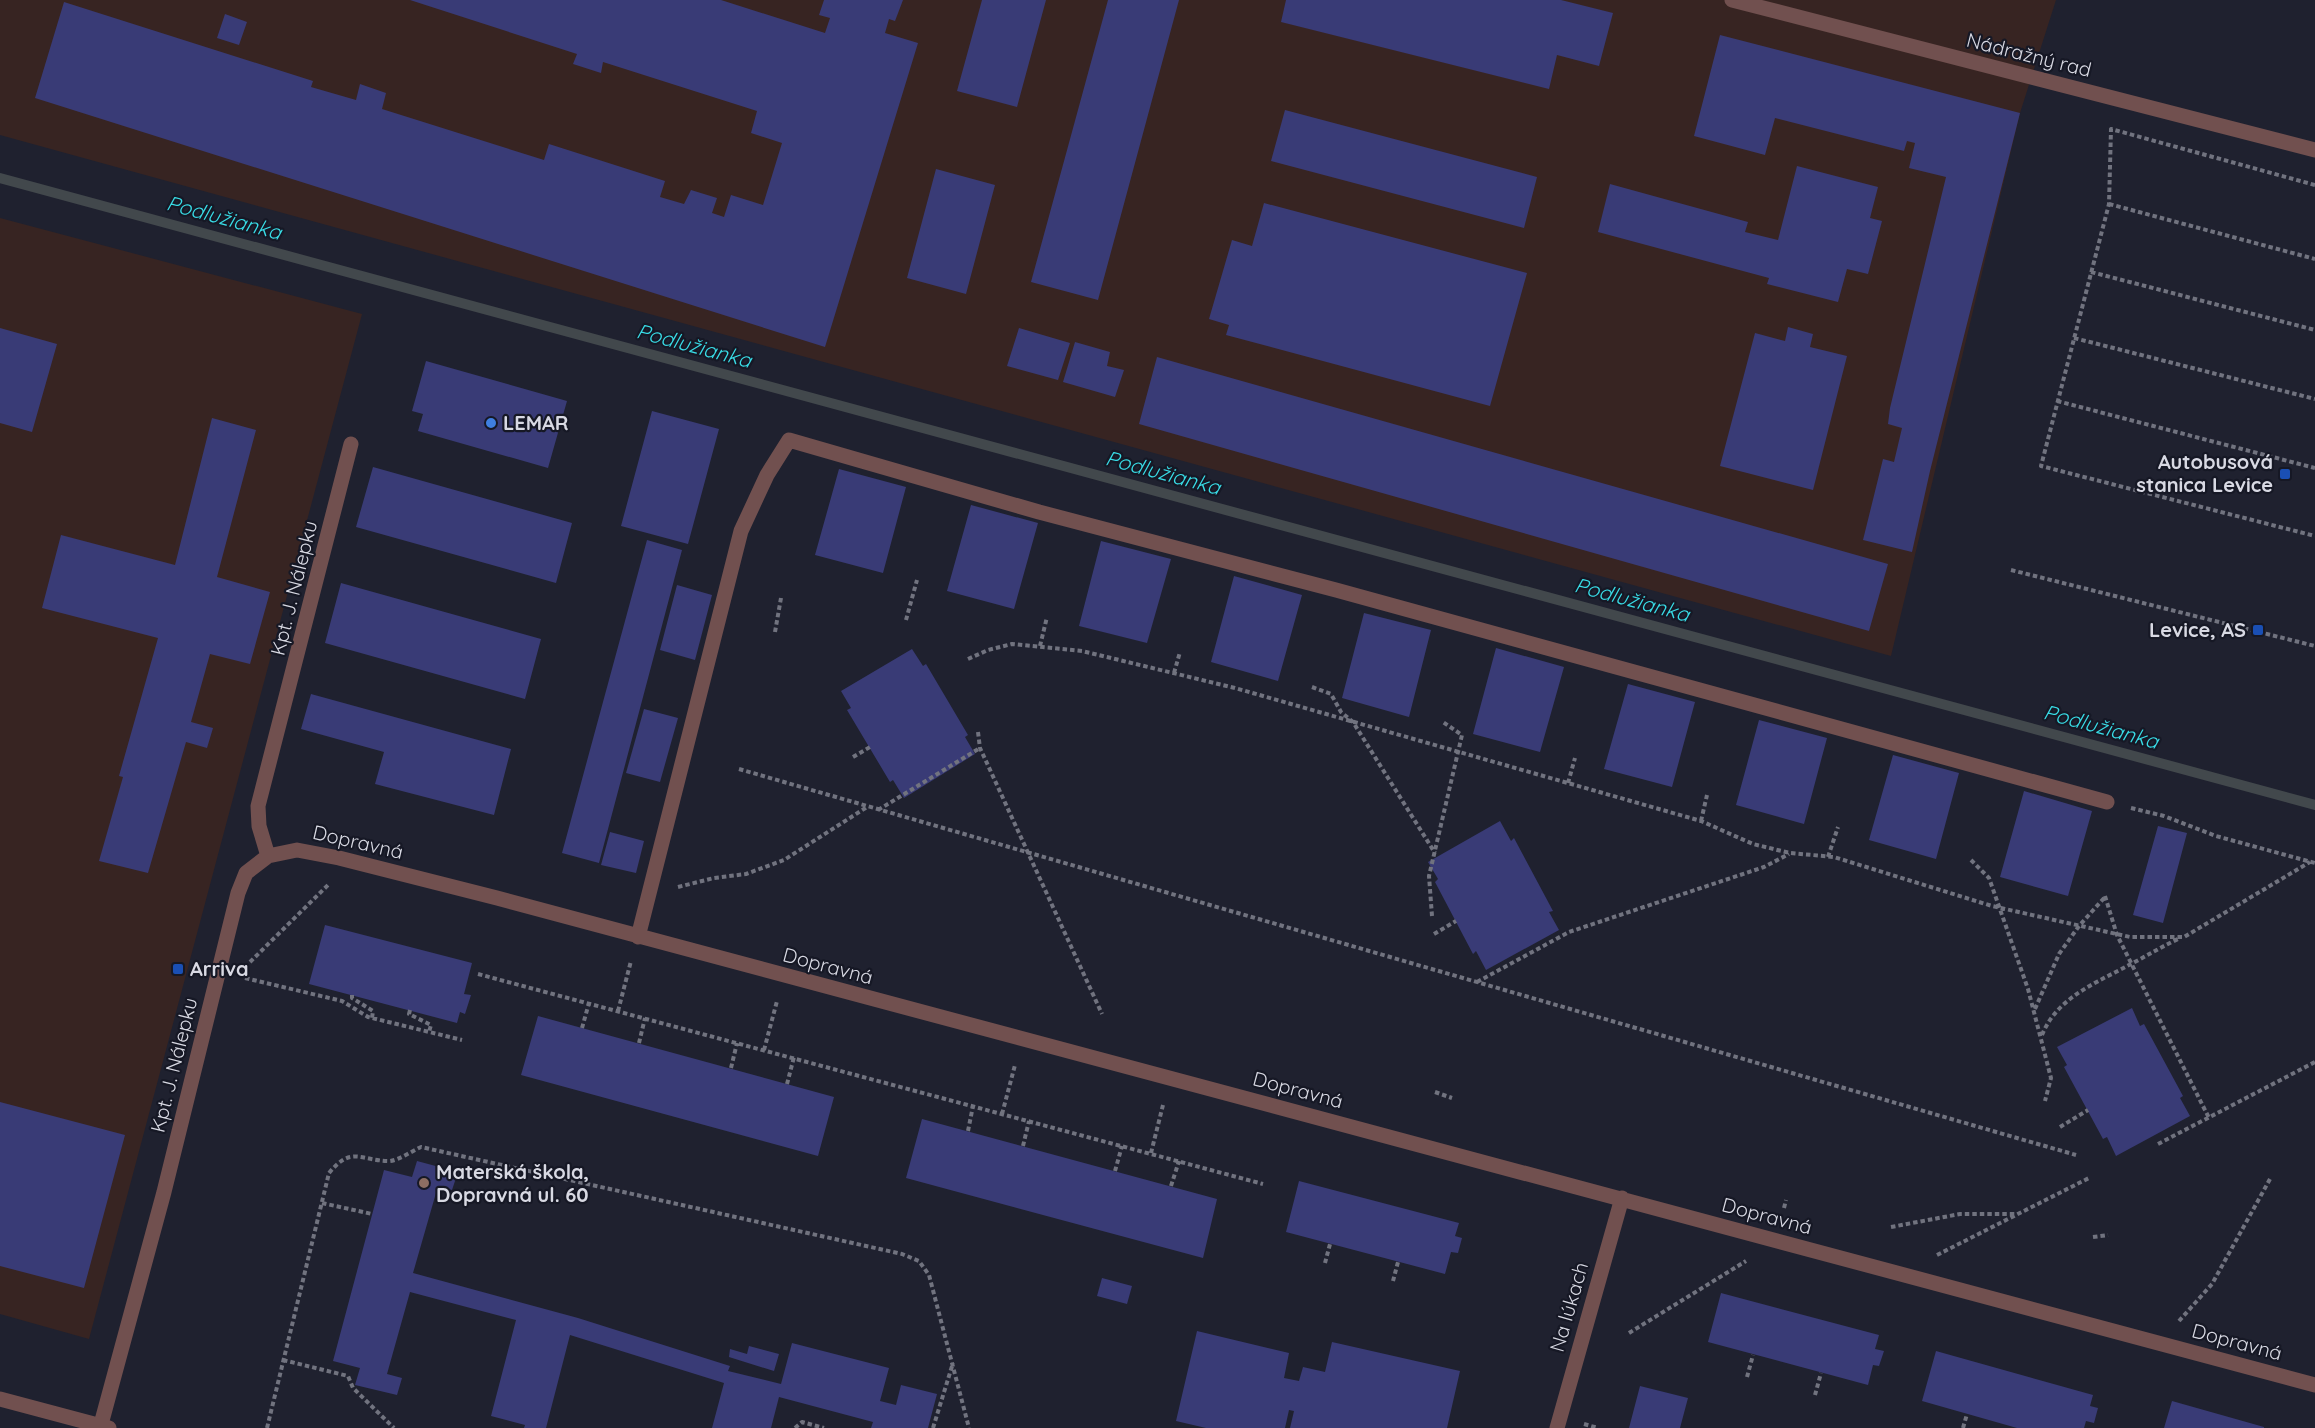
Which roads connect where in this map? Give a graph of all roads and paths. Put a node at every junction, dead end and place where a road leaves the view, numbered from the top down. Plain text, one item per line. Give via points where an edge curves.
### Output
1 (1732, 0) edge
2 (2315, 150) edge
3 (2315, 185) edge
4 (2109, 204) junction
5 (2315, 259) edge
6 (2091, 272) junction
7 (2315, 330) edge
8 (2074, 338) junction
9 (2315, 399) edge
10 (2057, 401) junction
11 (351, 444) dead end
12 (2315, 468) edge
13 (2315, 536) edge
14 (2011, 570) dead end
15 (917, 580) dead end
16 (781, 598) dead end
17 (1047, 617) dead end
18 (906, 620) dead end
19 (775, 632) dead end
20 (1040, 646) junction
21 (2315, 646) edge
22 (1180, 652) dead end
23 (968, 659) dead end
24 (1174, 673) junction
25 (1312, 687) dead end
26 (1353, 722) junction
27 (1443, 722) dead end
28 (978, 732) dead end
29 (870, 747) dead end
30 (980, 748) junction
31 (1458, 752) junction
32 (853, 757) dead end
33 (1575, 758) dead end
34 (739, 769) dead end
35 (1568, 783) junction
36 (1707, 795) dead end
37 (2107, 802) joint
38 (867, 807) junction
39 (878, 810) junction
40 (1701, 821) junction
41 (1838, 827) dead end
42 (1028, 852) junction
43 (1435, 853) junction
44 (1790, 853) junction
45 (268, 856) junction
46 (1827, 857) junction
47 (1971, 860) dead end
48 (2312, 862) edge
49 (333, 880) dead end
50 (648, 895) junction
51 (1997, 908) junction
52 (1432, 916) dead end
53 (1456, 921) dead end
54 (2079, 926) junction
55 (1434, 934) dead end
56 (2117, 934) junction
57 (638, 937) junction
58 (2184, 937) junction
59 (2133, 963) junction
60 (243, 969) dead end
61 (478, 974) dead end
62 (784, 975) junction
63 (241, 977) dead end
64 (1477, 982) junction
65 (352, 995) dead end
66 (589, 1003) junction
67 (410, 1010) dead end
68 (2034, 1010) junction
69 (618, 1011) junction
70 (1102, 1014) dead end
71 (372, 1018) junction
72 (645, 1018) junction
73 (582, 1028) dead end
74 (429, 1032) junction
75 (2042, 1036) junction
76 (1022, 1038) junction
77 (462, 1040) dead end
78 (639, 1043) dead end
79 (737, 1043) junction
80 (764, 1050) junction
81 (794, 1058) junction
82 (2315, 1062) edge
83 (731, 1068) dead end
84 (1170, 1078) junction
85 (787, 1084) dead end
86 (1435, 1092) dead end
87 (1452, 1098) dead end
88 (2045, 1101) dead end
89 (974, 1106) junction
90 (2088, 1110) dead end
91 (1002, 1114) junction
92 (2209, 1118) junction
93 (1029, 1121) junction
94 (2060, 1127) dead end
95 (968, 1131) dead end
96 (2158, 1144) dead end
97 (1023, 1146) dead end
98 (1122, 1146) junction
99 (1150, 1154) junction
100 (2076, 1155) dead end
101 (1179, 1161) junction
102 (1115, 1171) dead end
103 (2089, 1178) dead end
104 (2270, 1179) dead end
105 (1263, 1184) dead end
106 (1171, 1186) dead end
107 (1622, 1198) junction
108 (1786, 1200) dead end
109 (322, 1203) junction
110 (1784, 1208) dead end
111 (372, 1214) dead end
112 (2016, 1214) junction
113 (1892, 1227) dead end
114 (2108, 1235) dead end
115 (2093, 1236) dead end
116 (1330, 1244) dead end
117 (1935, 1256) dead end
118 (1749, 1260) dead end
119 (1398, 1262) dead end
120 (1325, 1263) dead end
121 (1393, 1281) dead end
122 (2176, 1323) dead end
123 (1629, 1333) dead end
124 (1753, 1355) dead end
125 (283, 1360) junction
126 (953, 1361) junction
127 (1821, 1373) dead end
128 (1747, 1377) dead end
129 (2315, 1385) edge
130 (1815, 1395) dead end
131 (0, 1399) edge
132 (1967, 1414) dead end
133 (1581, 1423) dead end
134 (103, 1427) edge
135 (267, 1428) edge
136 (394, 1428) edge
137 (795, 1428) edge
138 (824, 1428) edge
139 (933, 1428) edge
140 (969, 1428) edge
141 (1557, 1428) edge
142 (1598, 1428) edge
143 (1963, 1428) edge

1 - 2 street, Nádražný rad
3 - 4 path via 2111,129
4 - 5 path
4 - 6 path
6 - 7 path
6 - 8 path
8 - 9 path
8 - 10 path
10 - 12 path
10 - 13 path via 2041,466
11 - 45 street, Kpt. J. Nálepku via 258,806 258,826
14 - 21 path
15 - 18 path
16 - 19 path
17 - 20 path
20 - 23 path via 1012,644
20 - 24 path via 1082,651
22 - 24 path
24 - 26 path
25 - 26 path via 1331,694 1341,712
26 - 31 path
26 - 43 path
27 - 31 path via 1462,735
28 - 30 path
29 - 32 path
30 - 39 path
30 - 42 path
31 - 35 path
31 - 43 path
33 - 35 path
34 - 38 path
35 - 40 path
36 - 40 path
37 - 48 path
37 - 50 street via 1039,512 789,440 767,475 741,531
38 - 39 path
38 - 50 path via 784,860 746,874
39 - 42 path
40 - 44 path via 1753,844
41 - 46 path
42 - 64 path
42 - 70 path
43 - 52 path via 1430,876
44 - 46 path
44 - 64 path via 1764,867 1569,932
45 - 57 street, Dopravná via 297,850 339,858
45 - 134 street, Kpt. J. Nálepku via 246,873 238,893
46 - 51 path
47 - 51 path via 1989,878
48 - 58 path
49 - 60 path
50 - 57 street
51 - 54 path
51 - 68 path
53 - 55 path
54 - 56 path
54 - 56 path via 2106,896
54 - 68 path via 2060,954
56 - 58 path
56 - 59 path
57 - 62 street, Dopravná
57 - 69 path
58 - 59 path
59 - 75 path via 2061,1005 2047,1021
59 - 92 path
61 - 66 path
62 - 76 street, Dopravná
62 - 80 path
63 - 71 path via 342,1001
64 - 100 path
65 - 71 path via 373,1011
66 - 69 path
66 - 73 path
67 - 74 path via 409,1014 430,1025
68 - 75 path
69 - 72 path
71 - 74 path
72 - 78 path
72 - 79 path
74 - 77 path
75 - 88 path via 2051,1078
76 - 84 street, Dopravná
76 - 91 path
79 - 80 path
79 - 83 path
80 - 81 path
81 - 85 path
81 - 89 path
82 - 92 path
84 - 99 path
84 - 107 street, Dopravná
86 - 87 path
89 - 91 path
89 - 95 path
90 - 94 path
91 - 93 path
92 - 96 path
93 - 97 path
93 - 98 path
98 - 99 path
98 - 102 path
99 - 101 path
101 - 105 path
101 - 106 path
103 - 112 path
104 - 122 path via 2212,1284
107 - 129 street, Dopravná
107 - 141 street, Na lúkach
108 - 110 path
109 - 111 path
109 - 125 path
109 - 126 path via 329,1173 337,1163 352,1155 392,1161 420,1147 902,1254 919,1261 929,1275
112 - 113 path via 1960,1214
112 - 117 path
114 - 115 path
116 - 120 path
118 - 123 path
119 - 121 path
124 - 128 path
125 - 135 path
125 - 136 path via 348,1376 353,1388
126 - 139 path
126 - 140 path
127 - 130 path
131 - 134 street
132 - 143 path
133 - 142 path
137 - 138 path via 802,1422

